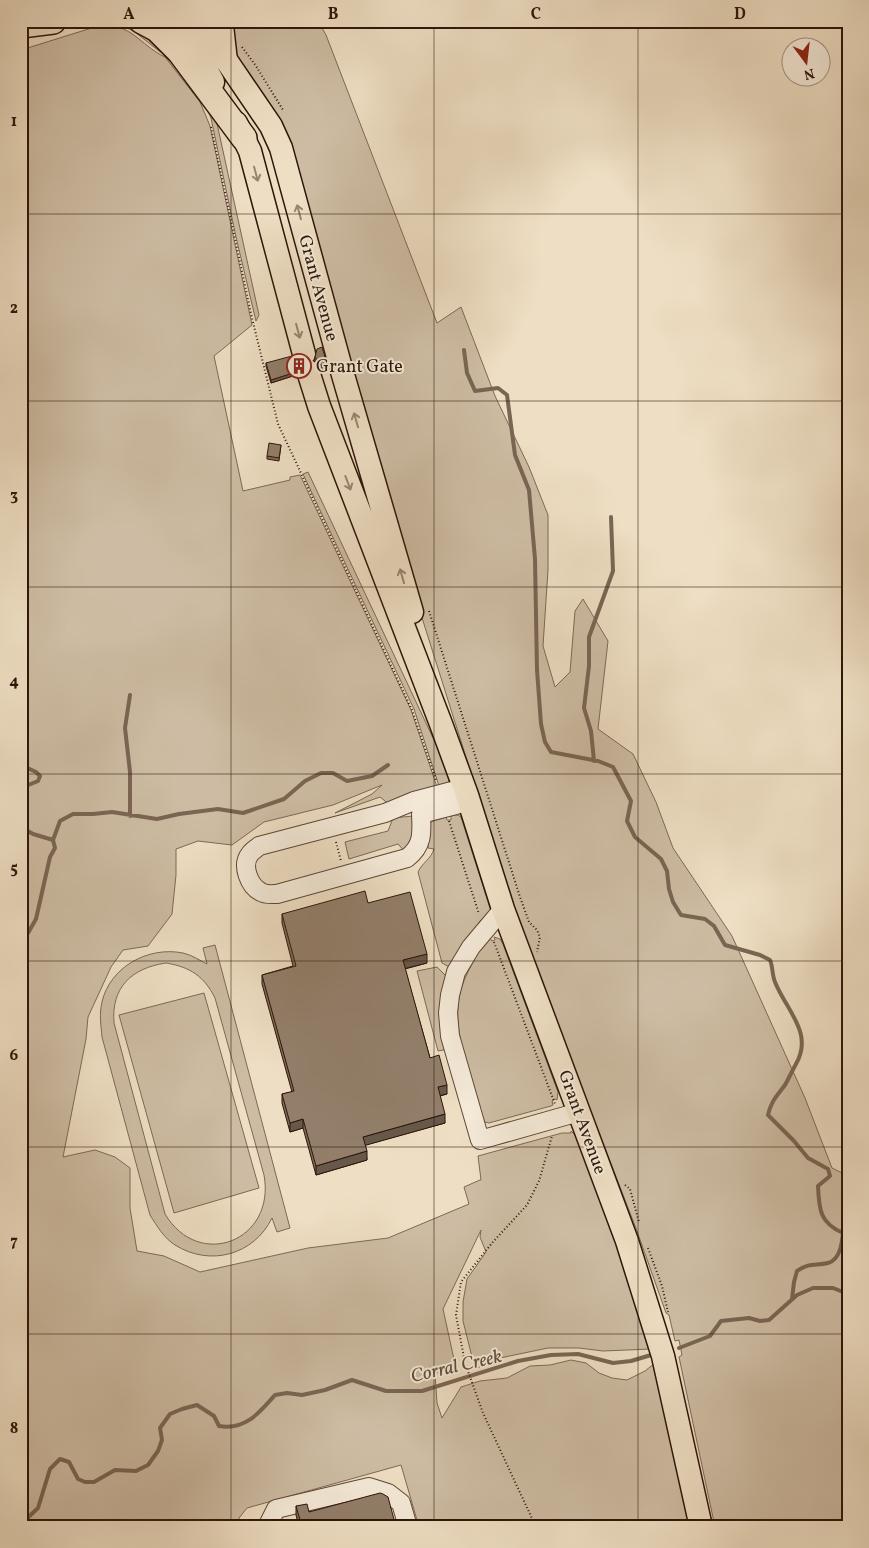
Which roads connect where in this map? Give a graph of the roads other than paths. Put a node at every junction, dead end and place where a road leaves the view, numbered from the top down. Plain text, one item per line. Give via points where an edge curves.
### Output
1 (53, 21) edge
2 (142, 21) edge
3 (180, 21) edge
4 (189, 21) edge
5 (220, 21) edge
6 (21, 25) edge
7 (224, 57) junction
8 (244, 138) junction
9 (441, 724) junction
10 (467, 795) junction
11 (442, 801) junction
12 (385, 813) junction
13 (421, 814) junction
14 (503, 909) junction
15 (566, 1121) junction
16 (270, 1527) edge
17 (408, 1527) edge
18 (701, 1527) edge

1 - 6 highway
2 - 8 highway via 157,29 180,52
3 - 8 main road, Grant Avenue
4 - 7 main road, Grant Avenue
5 - 7 highway
9 -> 7 main road, Grant Avenue via 281,148 272,126
8 -> 9 main road, Grant Avenue via 319,406
9 - 10 main road, Grant Avenue
10 - 11 lane via 452,791
10 - 14 main road, Grant Avenue
11 - 12 lane via 414,801
11 - 13 lane
12 - 13 lane
12 - 13 lane via 260,846 249,854 246,864 248,878 263,894 277,894 407,858 416,852 420,841
14 - 15 main road, Grant Avenue
14 - 15 lane via 470,947 456,972 448,1014 450,1036 480,1140
15 - 18 main road, Grant Avenue via 627,1241 663,1356
16 - 17 lane via 276,1509 368,1487 388,1493 401,1503

